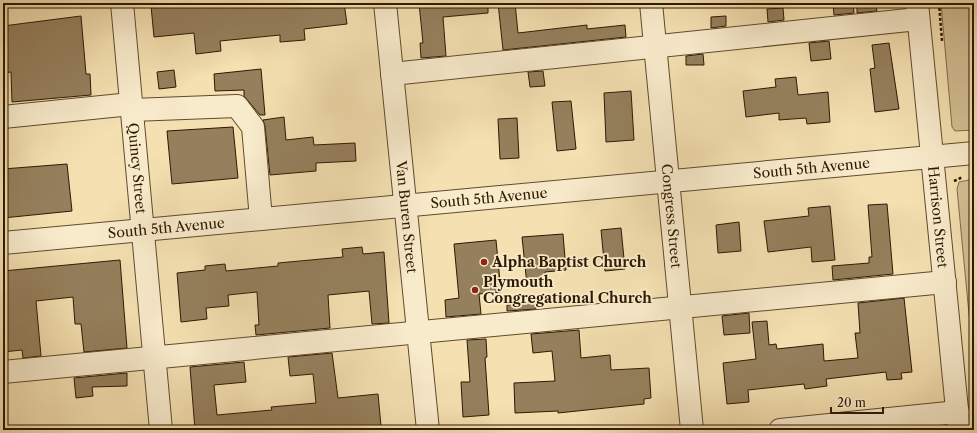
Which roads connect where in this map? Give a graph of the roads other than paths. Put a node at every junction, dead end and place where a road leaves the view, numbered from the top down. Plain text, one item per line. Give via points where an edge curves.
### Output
1 (122, 3) edge
2 (386, 3) edge
3 (651, 3) edge
4 (918, 11) edge
5 (655, 46) junction
6 (392, 74) junction
7 (132, 107) junction
8 (3, 117) edge
9 (967, 153) edge
10 (932, 156) junction
11 (668, 181) junction
12 (406, 206) junction
13 (261, 219) junction
14 (143, 230) junction
15 (3, 243) edge
16 (945, 282) junction
17 (680, 307) junction
18 (418, 332) junction
19 (155, 358) junction
20 (3, 372) edge
21 (958, 421) edge
22 (161, 430) edge
23 (428, 430) edge
24 (692, 430) edge
25 (780, 430) edge

1 - 7 street, Quincy Street
2 - 6 street, Van Buren Street
3 - 5 street, Congress Street
4 - 5 street
4 - 10 street, Harrison Street
5 - 6 street
5 - 11 street, Congress Street
6 - 12 street, Van Buren Street
7 - 8 street
7 - 13 street via 238,106 253,127
7 - 14 street, Quincy Street
9 - 10 street, South 5th Avenue
10 - 11 street, South 5th Avenue
10 - 16 street, Harrison Street
11 - 12 street, South 5th Avenue
11 - 17 street, Congress Street
12 - 13 street, South 5th Avenue
12 - 18 street, Van Buren Street
13 - 14 street, South 5th Avenue
14 - 15 street, South 5th Avenue
14 - 19 street, Quincy Street
16 - 17 street
16 - 21 street, Harrison Street
17 - 18 street
17 - 24 street, Congress Street
18 - 19 street
18 - 23 street, Van Buren Street
19 - 20 street
19 - 22 street, Quincy Street
21 - 25 street

